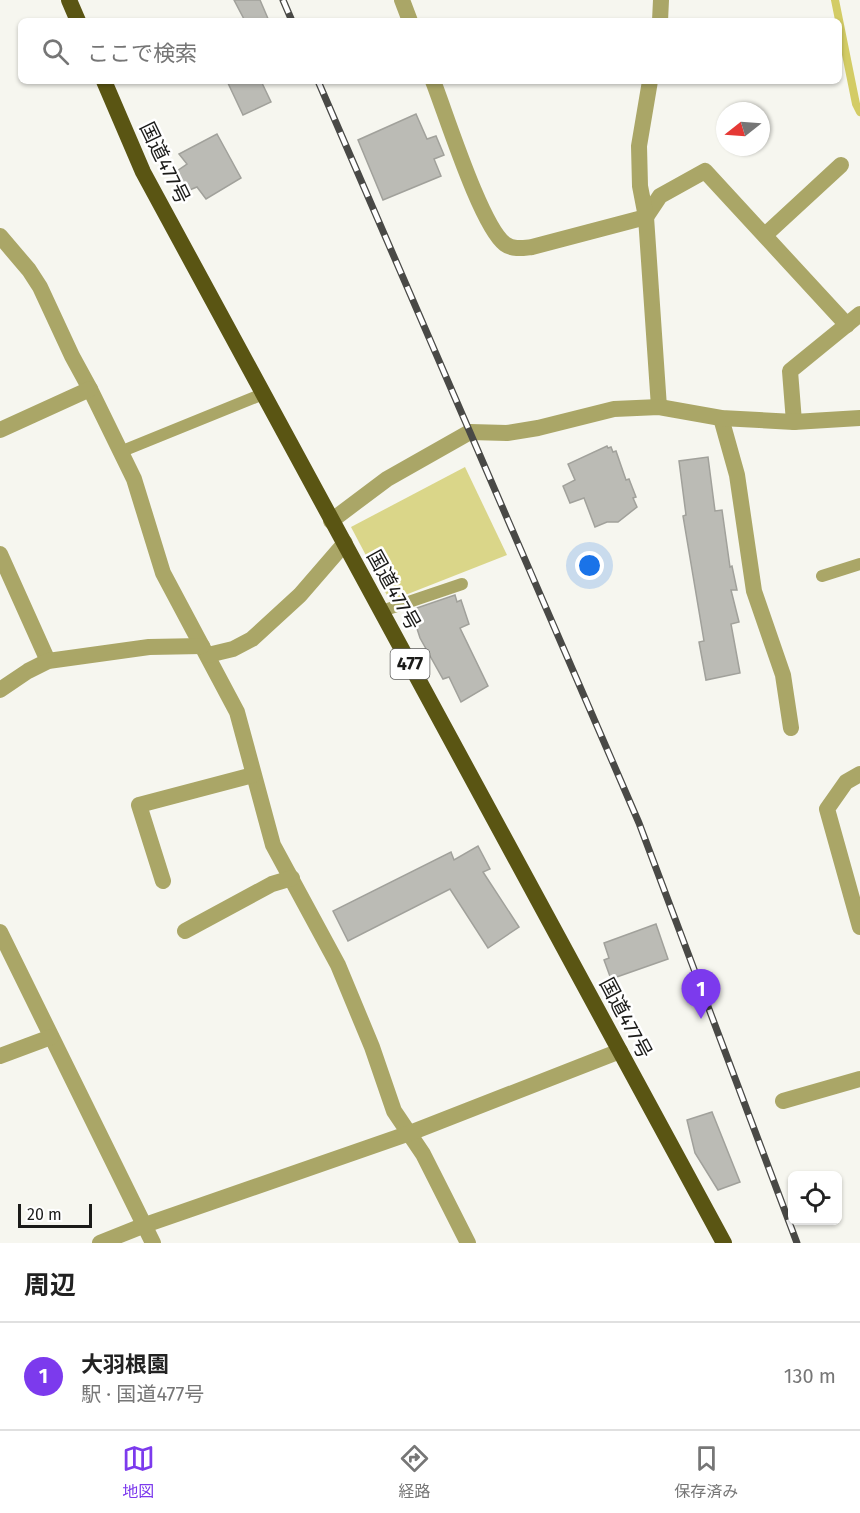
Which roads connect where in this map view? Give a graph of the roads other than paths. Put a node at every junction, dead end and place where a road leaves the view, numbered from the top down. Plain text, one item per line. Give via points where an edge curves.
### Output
1 (69, 0) edge
2 (402, 0) edge
3 (660, 0) edge
4 (77, 18) edge
5 (409, 18) edge
6 (660, 18) edge
7 (105, 84) edge
8 (434, 84) edge
9 (649, 84) edge
10 (841, 165) dead end
11 (646, 217) junction
12 (765, 235) junction
13 (2, 244) edge
14 (853, 320) edge
15 (90, 388) junction
16 (263, 394) junction
17 (658, 407) junction
18 (721, 418) junction
19 (860, 418) edge
20 (794, 422) junction
21 (0, 430) edge
22 (120, 452) junction
23 (331, 521) junction
24 (345, 543) junction
25 (0, 554) edge
26 (860, 564) edge
27 (822, 576) dead end
28 (462, 584) dead end
29 (382, 611) junction
30 (205, 650) junction
31 (48, 661) junction
32 (0, 690) edge
33 (791, 728) dead end
34 (860, 774) edge
35 (254, 775) junction
36 (292, 878) junction
37 (163, 881) dead end
38 (860, 927) edge
39 (185, 931) dead end
40 (0, 932) edge
41 (51, 1037) junction
42 (621, 1051) junction
43 (0, 1056) edge
44 (860, 1078) edge
45 (783, 1101) dead end
46 (410, 1133) junction
47 (146, 1225) junction
48 (100, 1243) edge
49 (153, 1243) edge
50 (468, 1243) edge
51 (724, 1243) edge

1 - 4 highway
2 - 5 street
3 - 6 street
7 - 16 highway, 国道477号 / 477 via 143,172
8 - 11 street via 492,230 506,245 532,248
9 - 11 street via 639,146
10 - 12 street
11 - 12 street via 660,196 705,171
11 - 17 street
12 - 14 street
13 - 15 street via 29,270 40,287
14 - 20 street via 790,371
15 - 21 street
15 - 22 street
16 - 22 lane
16 - 23 highway, 国道477号 / 477
17 - 18 street
17 - 23 street via 614,409 507,433 470,432 387,479
18 - 20 street
18 - 33 street via 736,475 754,591 783,675
19 - 20 street
22 - 30 street via 134,479 163,573
23 - 24 highway, 国道477号 / 477
24 - 29 highway, 国道477号 / 477
24 - 30 street via 300,595 252,639 233,649
25 - 31 street
26 - 27 lane
28 - 29 lane
29 - 42 highway, 国道477号 / 477
30 - 31 street via 149,647
30 - 35 street via 237,712
31 - 32 street
34 - 38 street via 846,782 827,809
35 - 36 street via 273,845
35 - 37 street via 139,805
36 - 39 street via 272,884
36 - 46 street via 338,965 394,1111
40 - 41 street
41 - 43 street
41 - 47 street
42 - 46 street
42 - 51 highway, 国道477号 / 477
44 - 45 street
46 - 47 street
46 - 50 street
47 - 48 street
47 - 49 street

